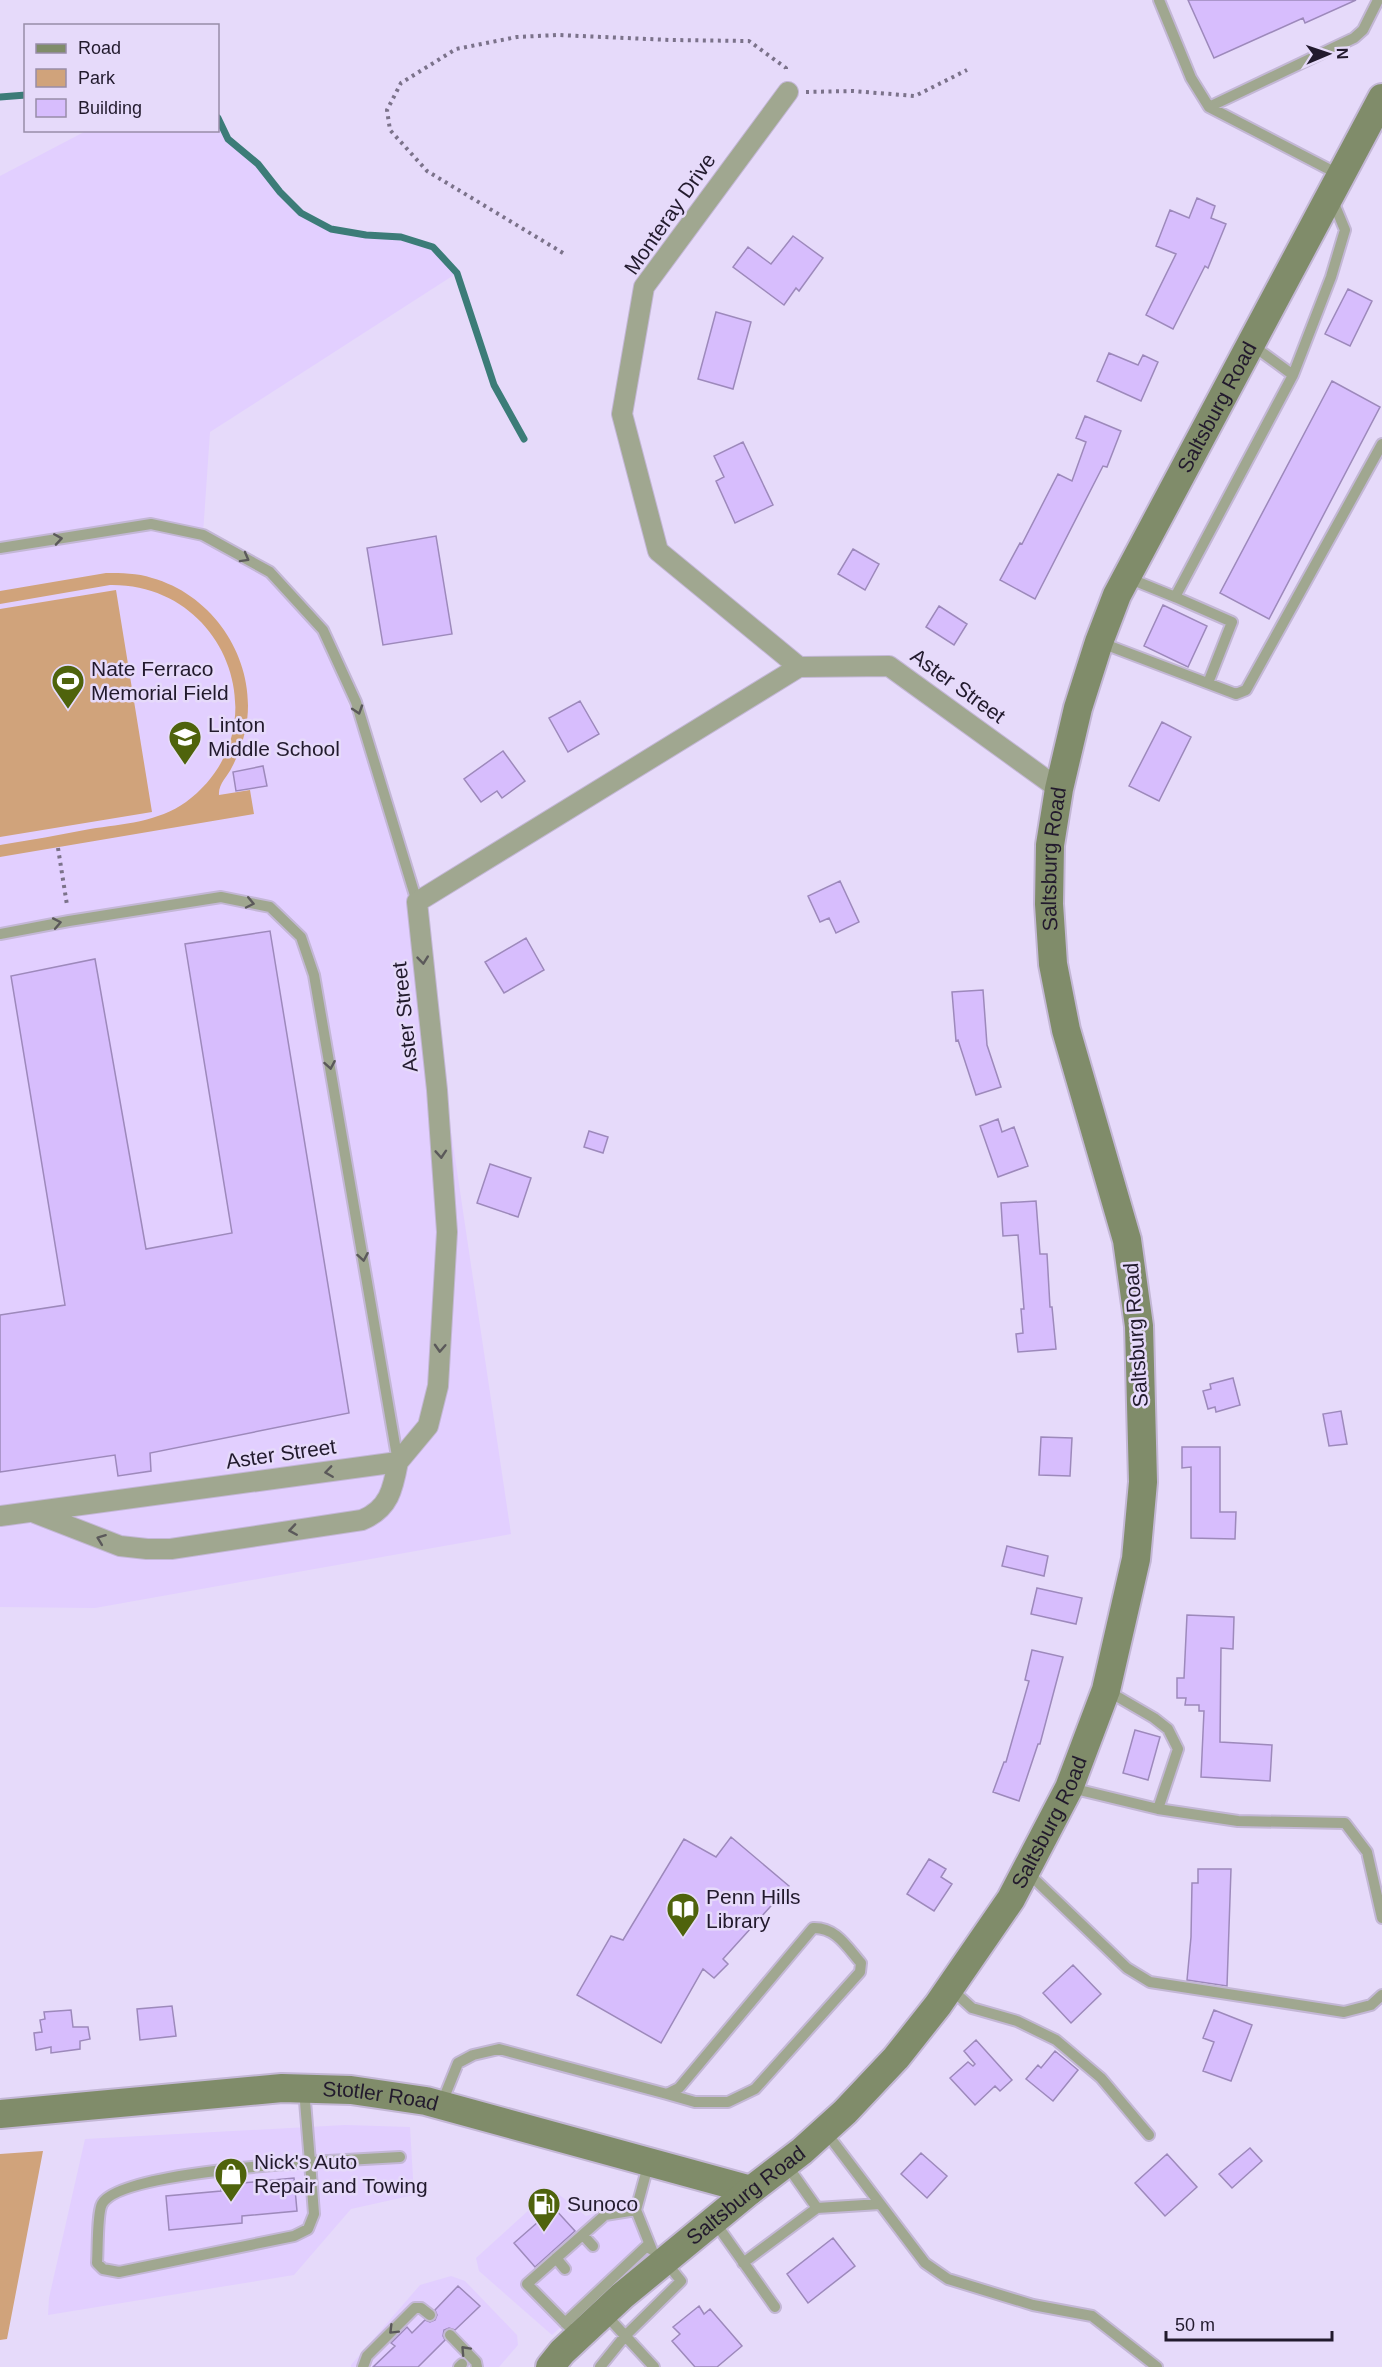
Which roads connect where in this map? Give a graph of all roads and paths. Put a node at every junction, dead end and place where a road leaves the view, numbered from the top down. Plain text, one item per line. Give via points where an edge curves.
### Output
1 (1159, 0) edge
2 (1378, 0) edge
3 (967, 70) dead end
4 (788, 92) junction
5 (1382, 98) edge
6 (1209, 107) junction
7 (1335, 185) junction
8 (563, 253) dead end
9 (1252, 344) junction
10 (1293, 375) junction
11 (1382, 444) edge
12 (0, 548) edge
13 (1126, 578) junction
14 (1175, 597) junction
15 (1099, 642) junction
16 (799, 667) junction
17 (1209, 683) junction
18 (1059, 789) junction
19 (58, 848) dead end
20 (417, 902) junction
21 (69, 921) junction
22 (0, 934) edge
23 (398, 1462) junction
24 (33, 1512) junction
25 (0, 1516) edge
26 (1106, 1690) junction
27 (1069, 1788) junction
28 (1158, 1809) junction
29 (1026, 1871) junction
30 (1382, 1918) edge
31 (950, 1988) junction
32 (1382, 1995) edge
33 (304, 2088) junction
34 (667, 2094) junction
35 (441, 2105) junction
36 (0, 2114) edge
37 (825, 2131) junction
38 (1149, 2135) dead end
39 (400, 2157) dead end
40 (310, 2162) junction
41 (649, 2162) junction
42 (786, 2164) junction
43 (751, 2190) junction
44 (880, 2204) junction
45 (817, 2208) junction
46 (636, 2210) junction
47 (714, 2221) junction
48 (583, 2235) junction
49 (593, 2246) dead end
50 (658, 2257) junction
51 (556, 2258) junction
52 (743, 2263) junction
53 (566, 2269) dead end
54 (593, 2300) junction
55 (775, 2307) dead end
56 (430, 2315) dead end
57 (571, 2330) junction
58 (450, 2335) dead end
59 (625, 2336) junction
60 (559, 2364) edge
61 (363, 2367) edge
62 (477, 2367) edge
63 (600, 2367) edge
64 (654, 2367) edge
65 (1157, 2367) edge

1 - 6 lane via 1191,78
2 - 6 lane via 1363,30 1354,38
3 - 4 path via 915,96 853,91
4 - 8 path via 786,68 749,41 558,35 517,37 456,50 401,83 387,110 390,130 427,171
4 - 16 street, Monteray Drive via 644,287 622,414 658,551
5 - 7 main road, Saltsburg Road
6 - 7 lane
7 - 9 main road, Saltsburg Road
7 - 10 lane via 1345,230
9 - 10 lane
9 - 13 main road, Saltsburg Road
10 - 14 lane
11 - 17 lane via 1246,690 1236,694
12 -> 20 lane via 151,524 202,535 270,572 323,630 356,702
13 - 14 lane
13 - 15 main road, Saltsburg Road
14 - 17 lane via 1232,622
15 - 17 lane
15 - 18 main road, Saltsburg Road
16 - 18 street, Aster Street via 889,666
16 - 20 street
18 - 26 main road, Saltsburg Road via 1050,845 1053,964 1066,1030 1127,1240 1139,1326 1143,1482 1136,1558
19 - 21 path
20 -> 23 street, Aster Street via 447,1232 438,1386 428,1426
22 -> 21 lane
21 -> 23 lane via 221,897 270,907 301,937 314,975
23 -> 24 street, Aster Street
23 -> 24 street via 386,1502 376,1514 362,1520 171,1549 120,1546
24 - 25 street, Aster Street
26 - 27 main road, Saltsburg Road
26 - 28 lane via 1161,1724 1178,1749
27 - 28 lane
27 - 29 main road, Saltsburg Road
28 - 30 lane via 1238,1821 1345,1823 1367,1851
29 - 31 main road, Saltsburg Road
29 - 32 lane via 1127,1968 1150,1982 1344,2012 1371,2005
31 - 37 main road, Saltsburg Road via 896,2058
31 - 38 lane via 972,2008 1017,2021 1056,2040 1101,2078
33 - 35 main road, Stotler Road via 351,2090
33 - 36 main road, Stotler Road
33 - 40 lane
34 - 34 lane via 679,2088 813,1928 825,1927 838,1935 861,1963 860,1972 755,2089 728,2102 695,2102
34 - 35 lane via 500,2049 458,2062
35 - 41 main road, Stotler Road
37 - 42 main road, Saltsburg Road
37 - 44 lane
39 - 40 lane
40 - 40 lane via 314,2214 308,2229 294,2236 118,2272 103,2269 97,2263 100,2205 108,2195 197,2173
41 - 43 main road, Stotler Road
41 - 46 lane
42 - 43 main road, Saltsburg Road
42 - 45 lane
43 - 47 main road, Saltsburg Road
44 - 45 lane
44 - 65 lane via 925,2263 948,2279 1033,2305 1092,2316
45 - 52 lane
46 - 48 lane via 605,2215
46 - 50 lane
47 - 50 main road, Saltsburg Road
47 - 52 lane
48 - 49 lane
48 - 51 lane
50 - 54 main road, Saltsburg Road via 620,2274
50 - 59 lane via 681,2281
51 - 53 lane
51 - 57 lane via 527,2284
52 - 55 lane
54 - 57 main road, Saltsburg Road
54 - 59 lane
56 -> 61 lane via 415,2308 367,2356
57 - 60 main road, Saltsburg Road
62 -> 58 lane
59 - 63 lane
59 - 64 lane

